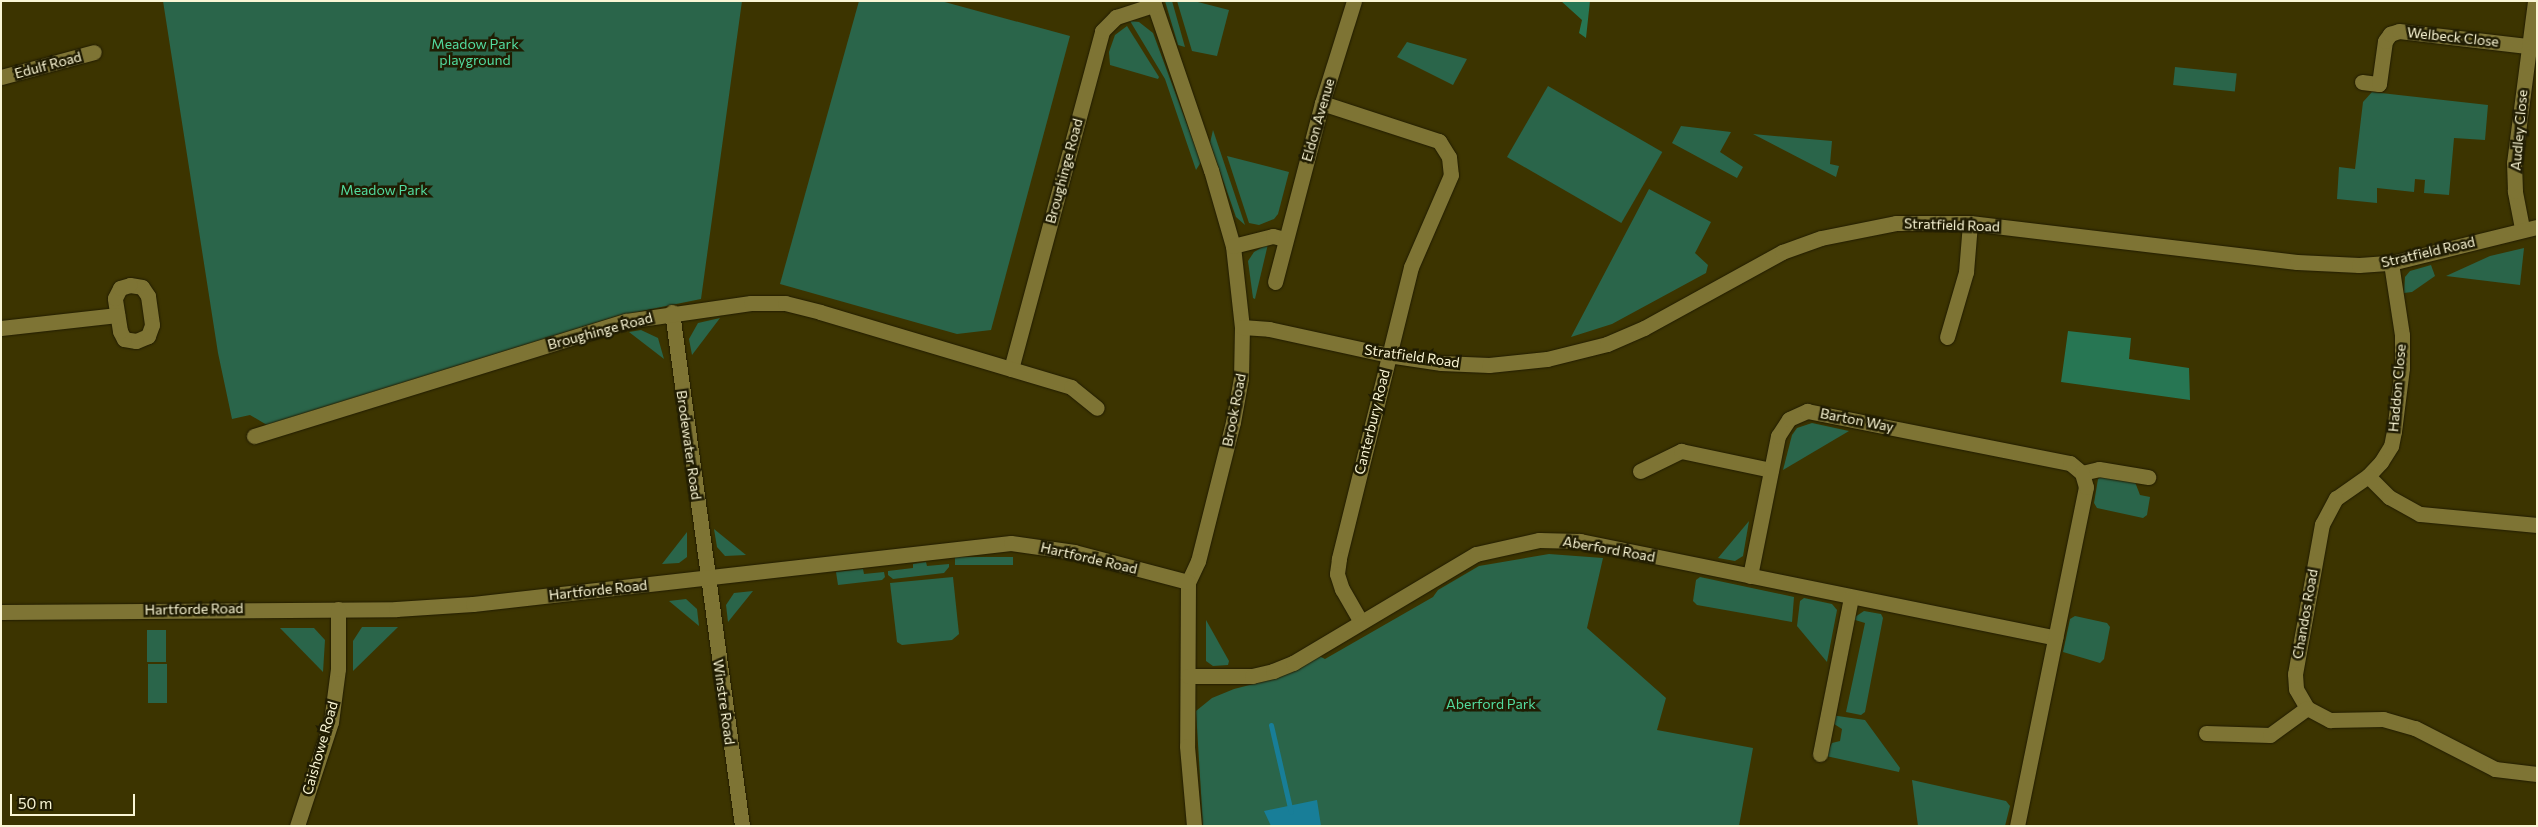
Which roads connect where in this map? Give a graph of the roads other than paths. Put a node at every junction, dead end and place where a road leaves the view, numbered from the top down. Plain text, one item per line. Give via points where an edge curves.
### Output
1 (1354, 1) edge
2 (2535, 1) edge
3 (1153, 3) edge
4 (2527, 46) junction
5 (94, 52) dead end
6 (1, 77) edge
7 (2362, 82) dead end
8 (1322, 103) junction
9 (1970, 223) junction
10 (2530, 228) edge
11 (1286, 240) junction
12 (1232, 246) junction
13 (2391, 262) junction
14 (1275, 282) dead end
15 (672, 312) junction
16 (117, 315) dead end
17 (1242, 326) junction
18 (1, 328) edge
19 (1947, 337) dead end
20 (1388, 355) junction
21 (1011, 369) junction
22 (1097, 408) dead end
23 (254, 436) dead end
24 (1771, 470) junction
25 (1640, 471) dead end
26 (2082, 473) junction
27 (2368, 476) junction
28 (2148, 477) dead end
29 (2537, 525) edge
30 (1750, 576) junction
31 (707, 578) junction
32 (1188, 582) junction
33 (1851, 597) junction
34 (338, 609) junction
35 (1, 612) edge
36 (1361, 622) junction
37 (2056, 638) junction
38 (1188, 676) junction
39 (2307, 708) junction
40 (2206, 733) dead end
41 (1820, 754) dead end
42 (2537, 774) edge
43 (297, 826) edge
44 (742, 826) edge
45 (1194, 826) edge
46 (2017, 826) edge

1 - 8 street, Eldon Avenue
2 - 4 street, Audley Close
3 - 12 street, Brook Road via 1211,170
3 - 21 street, Broughinge Road via 1116,17 1102,31
4 - 7 street, Welbeck Close via 2399,31 2390,34 2385,41 2379,84
4 - 10 street, Audley Close via 2514,163 2515,191
5 - 6 street, Edulf Road
8 - 11 street, Eldon Avenue
8 - 20 street, Canterbury Road via 1432,138 1439,141 1449,157 1451,175 1411,267
9 - 13 street, Stratfield Road via 2297,262
9 - 19 street via 1966,272
9 - 20 street, Stratfield Road via 1896,223 1821,238 1745,271 1644,328 1607,344 1547,359 1488,365 1441,363
10 - 13 street, Stratfield Road
11 - 12 street via 1274,236
11 - 14 street, Eldon Avenue
12 - 17 street, Brook Road
13 - 27 street, Haddon Close via 2402,336 2402,368 2391,446
15 - 21 street, Broughinge Road via 737,303 785,303
15 - 23 street, Broughinge Road via 626,320
15 - 31 street, Brodewater Road
16 - 18 street
17 - 20 street, Stratfield Road via 1286,332
17 - 32 street, Brook Road via 1240,383 1233,422 1198,561
20 - 36 street, Canterbury Road via 1337,574
21 - 22 street, Broughinge Road via 1071,387
24 - 25 street via 1682,451
24 - 26 street, Barton Way via 1782,426 1807,411 2070,463
24 - 30 street, Barton Way
26 - 28 street via 2099,469
26 - 37 street via 2086,487
27 - 29 street via 2389,497 2420,514
27 - 39 street, Chandos Road via 2336,498 2322,524 2294,674 2296,689
30 - 33 street, Aberford Road
30 - 36 street, Aberford Road via 1580,541 1539,540 1476,554
31 - 32 street, Hartforde Road via 1011,543 1074,552
31 - 34 street, Hartforde Road via 473,604
31 - 44 street, Winstre Road via 712,593
32 - 38 street, Brook Road
33 - 37 street, Aberford Road
33 - 41 street
34 - 35 street, Hartforde Road
34 - 43 street, Caishowe Road via 338,669 331,722
36 - 38 street, Aberford Road via 1273,671 1252,676
37 - 46 street
38 - 45 street, Brook Road via 1187,746
39 - 40 street via 2270,735
39 - 42 street via 2330,720 2383,719 2415,728 2495,770

